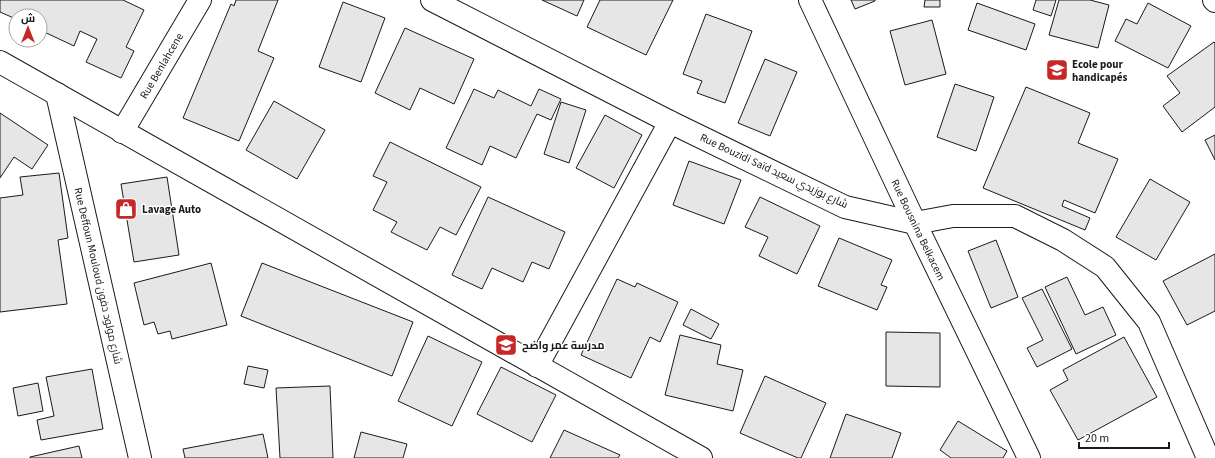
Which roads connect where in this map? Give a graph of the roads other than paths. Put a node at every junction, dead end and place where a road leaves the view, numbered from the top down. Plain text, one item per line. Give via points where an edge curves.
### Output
1 (200, 0) edge
2 (432, 0) edge
3 (810, 0) edge
4 (0, 62) edge
5 (56, 94) junction
6 (670, 122) junction
7 (122, 132) junction
8 (915, 223) junction
9 (537, 366) junction
10 (140, 458) edge
11 (701, 458) edge
12 (1029, 458) edge
13 (1208, 458) edge

1 - 7 street, Rue Benlahcene
2 - 6 street, Rue Bouzidi Saïd شارع بوزيدي سعيد
3 - 8 street, Rue Bousnina Belkacem
4 - 5 street
5 - 7 street
5 - 10 street, Rue Deffoun Mouloud شارع مولود دفون
6 - 8 street, Rue Bouzidi Saïd شارع بوزيدي سعيد via 845,207
6 - 9 street
7 - 9 street
8 - 12 street, Rue Bousnina Belkacem
8 - 13 street, Rue Bouzidi Saïd شارع بوزيدي سعيد via 953,216 1015,216 1063,240 1105,267 1149,322
9 - 11 street

